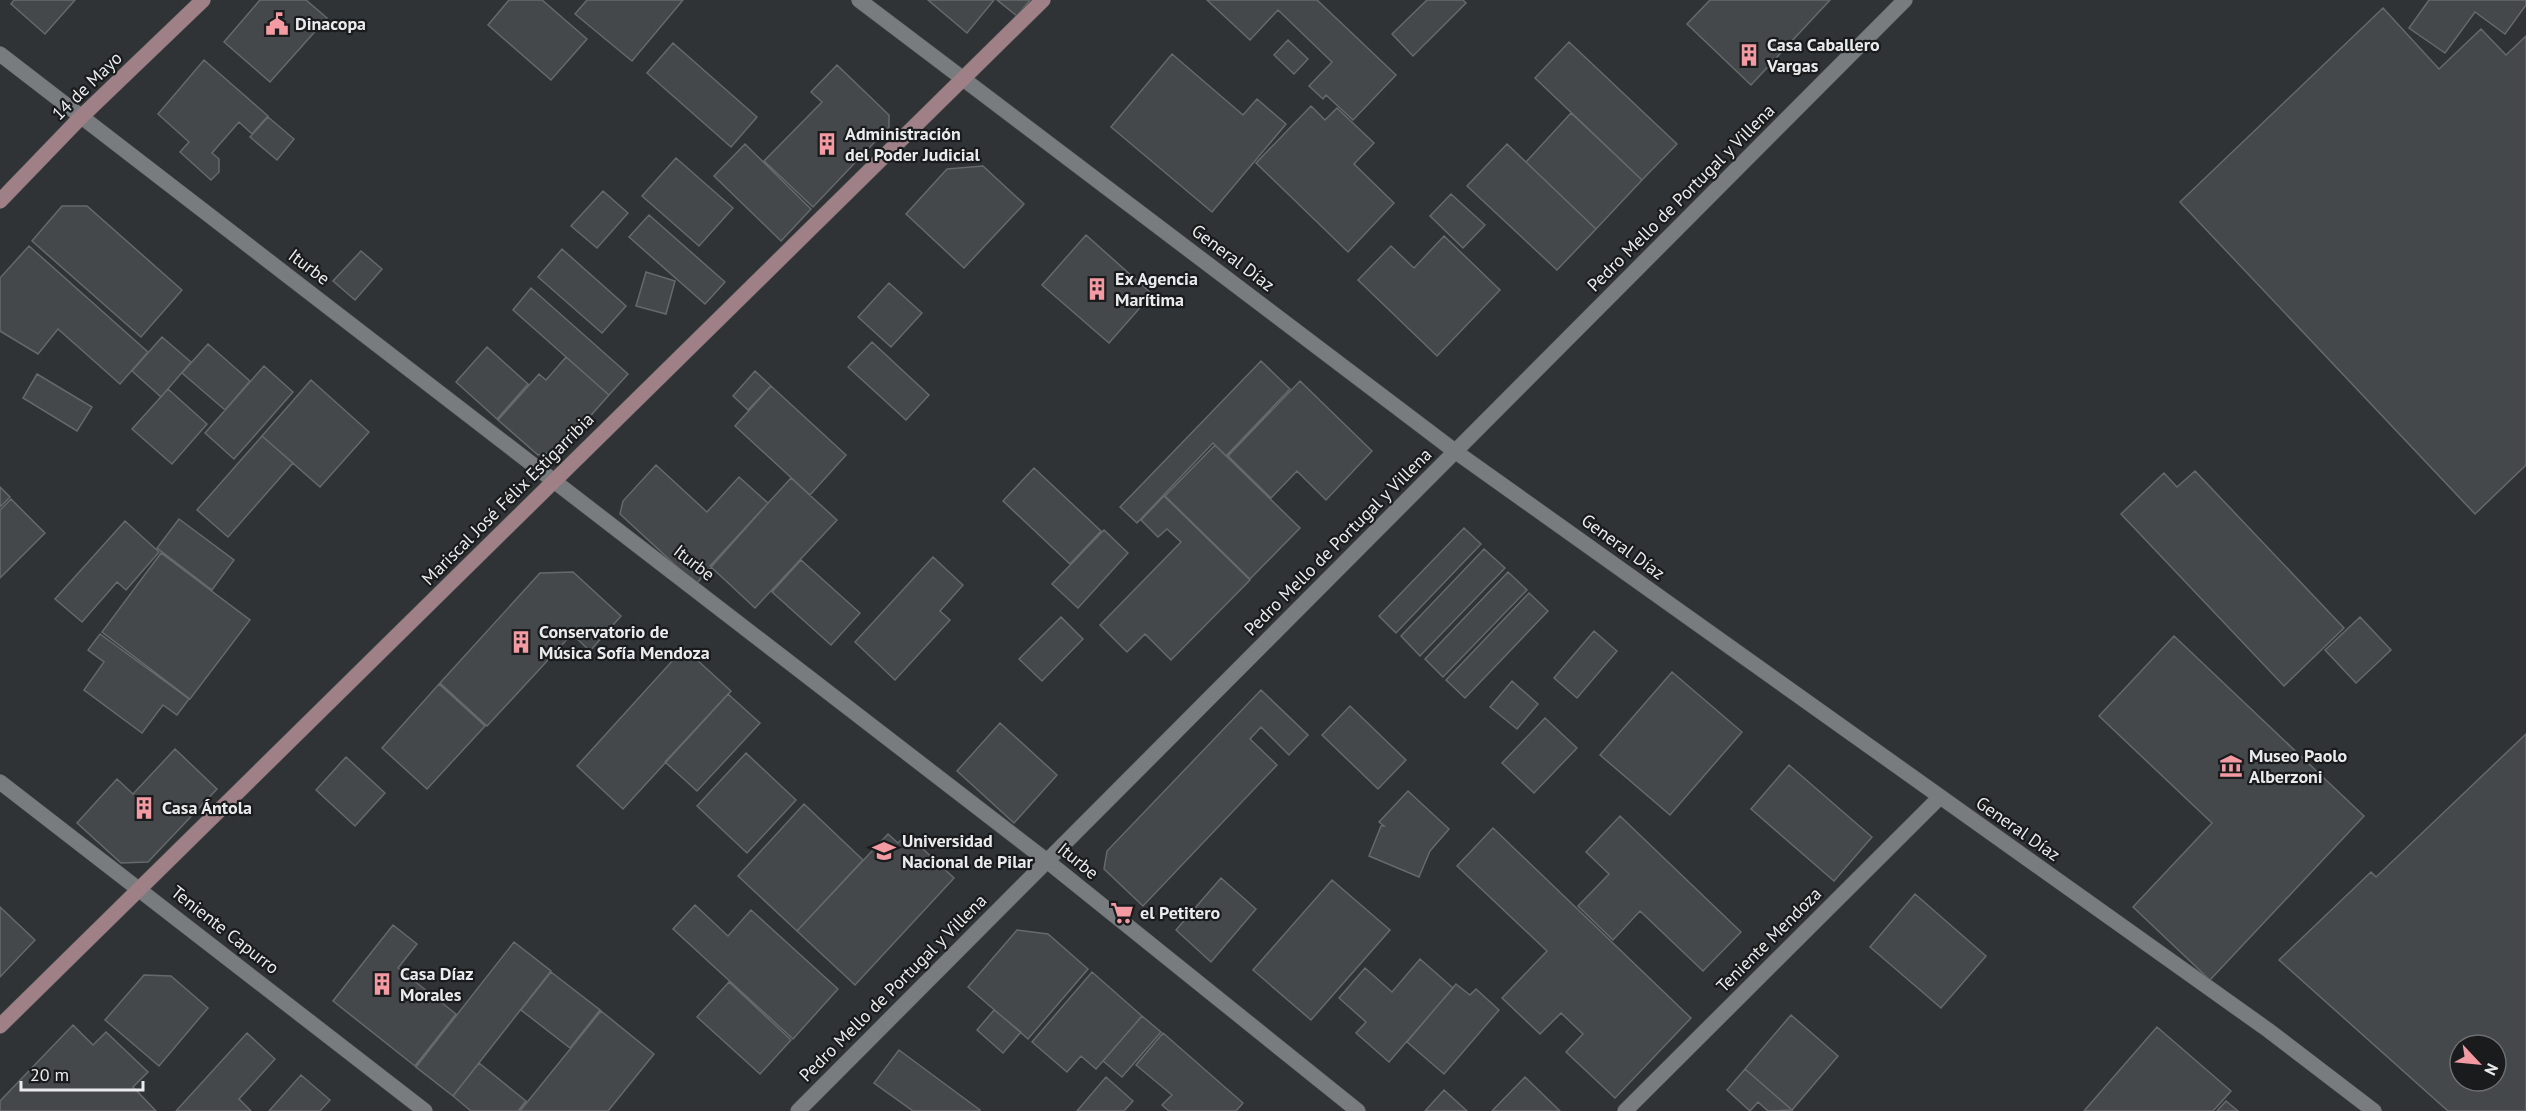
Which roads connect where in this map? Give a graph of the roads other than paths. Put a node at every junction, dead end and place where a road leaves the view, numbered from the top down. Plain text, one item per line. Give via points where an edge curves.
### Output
1 (203, 0) edge
2 (859, 0) edge
3 (1043, 0) edge
4 (1905, 0) edge
5 (0, 54) edge
6 (963, 78) junction
7 (81, 117) junction
8 (0, 201) edge
9 (1456, 452) junction
10 (556, 480) junction
11 (0, 782) edge
12 (1940, 797) junction
13 (1047, 861) junction
14 (140, 889) junction
15 (0, 1026) edge
16 (425, 1111) edge
17 (798, 1111) edge
18 (1359, 1111) edge
19 (1625, 1111) edge
20 (2374, 1111) edge

1 - 7 main road, 14 de Mayo
2 - 6 street, General Díaz
3 - 6 main road, Mariscal José Félix Estigarribia
4 - 9 street, Pedro Mello de Portugal y Villena
5 - 7 street, Iturbe
6 - 9 street, General Díaz
6 - 10 main road, Mariscal José Félix Estigarribia
7 - 8 main road, 14 de Mayo
7 - 10 street, Iturbe
9 - 12 street, General Díaz
9 - 13 street, Pedro Mello de Portugal y Villena
10 - 13 street, Iturbe
10 - 14 main road, Mariscal José Félix Estigarribia
11 - 14 street, Teniente Capurro
12 - 19 street, Teniente Mendoza
12 - 20 street, General Díaz via 2268,1030
13 - 17 street, Pedro Mello de Portugal y Villena
13 - 18 street, Iturbe
14 - 15 main road, Mariscal José Félix Estigarribia
14 - 16 street, Teniente Capurro

